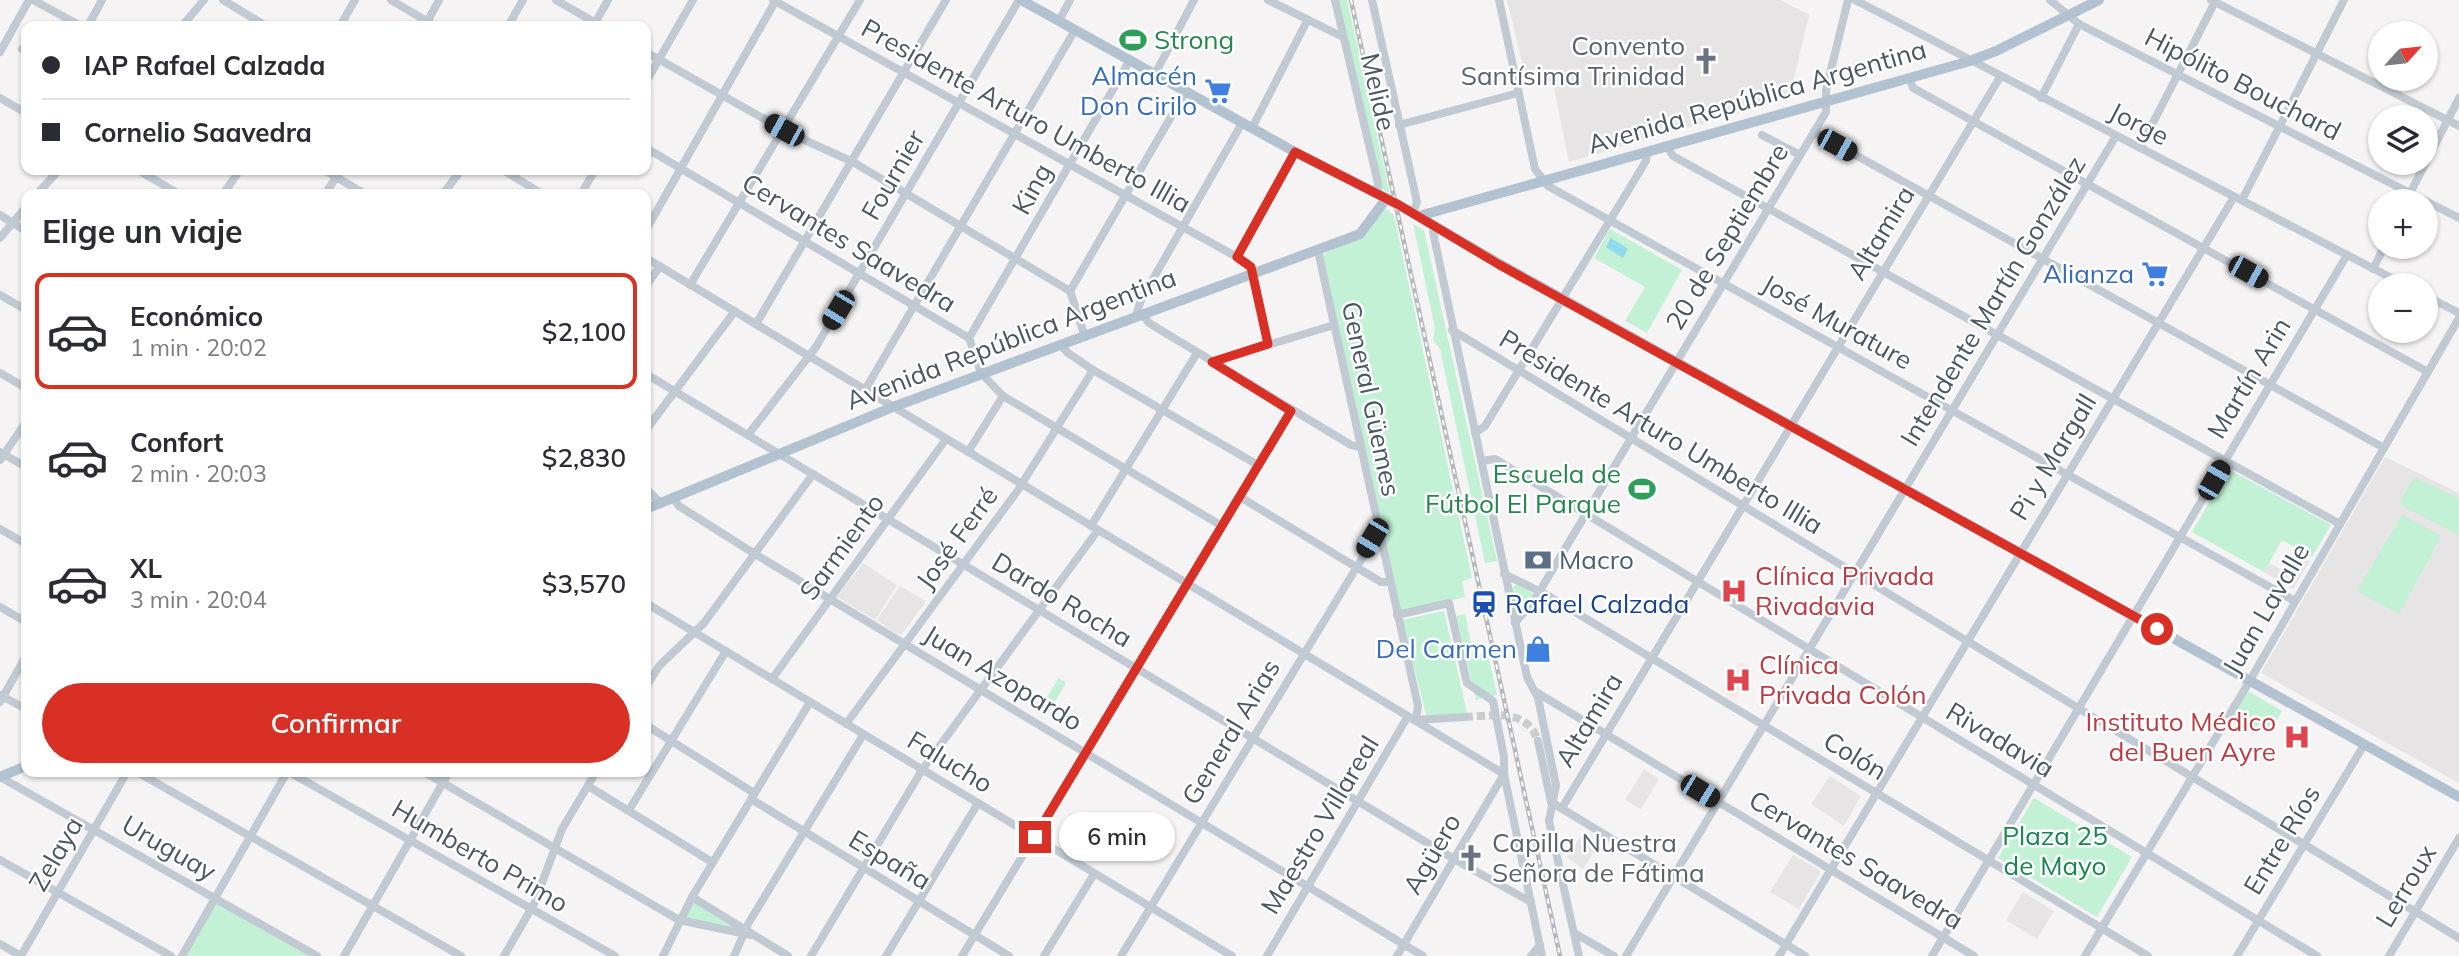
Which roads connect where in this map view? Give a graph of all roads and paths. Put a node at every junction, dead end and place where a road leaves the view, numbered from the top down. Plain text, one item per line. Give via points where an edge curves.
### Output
1 (31, 0) edge
2 (103, 0) edge
3 (204, 0) edge
4 (223, 0) edge
5 (355, 0) edge
6 (391, 0) edge
7 (439, 0) edge
8 (523, 0) edge
9 (556, 0) edge
10 (608, 0) edge
11 (693, 0) edge
12 (775, 0) edge
13 (860, 0) edge
14 (946, 0) edge
15 (1020, 0) edge
16 (1070, 0) edge
17 (1194, 0) edge
18 (1268, 0) edge
19 (1335, 0) edge
20 (1372, 0) edge
21 (1499, 0) edge
22 (1848, 0) edge
23 (1855, 0) edge
24 (2050, 0) edge
25 (2099, 0) edge
26 (2344, 0) edge
27 (2214, 1) edge
28 (2070, 15) junction
29 (71, 21) edge
30 (91, 21) edge
31 (186, 21) edge
32 (258, 21) edge
33 (343, 21) edge
34 (423, 21) edge
35 (431, 21) edge
36 (511, 21) edge
37 (590, 21) edge
38 (599, 21) edge
39 (1059, 21) junction
40 (1307, 21) junction
41 (2079, 24) junction
42 (1076, 30) junction
43 (840, 37) junction
44 (1343, 37) junction
45 (0, 52) edge
46 (2316, 54) junction
47 (651, 55) edge
48 (659, 59) junction
49 (1130, 60) junction
50 (1970, 61) junction
51 (904, 72) junction
52 (651, 73) edge
53 (1155, 74) junction
54 (2178, 74) junction
55 (2000, 77) junction
56 (1909, 78) junction
57 (1186, 91) junction
58 (1518, 93) junction
59 (723, 96) junction
60 (0, 98) edge
61 (2041, 98) junction
62 (2459, 98) edge
63 (1826, 100) junction
64 (959, 103) junction
65 (21, 110) edge
66 (1973, 120) junction
67 (2448, 121) junction
68 (1399, 125) junction
69 (1247, 126) junction
70 (2279, 126) junction
71 (2459, 126) edge
72 (784, 130) junction
73 (1814, 132) junction
74 (1016, 133) junction
75 (1762, 135) dead end
76 (2116, 136) junction
77 (1667, 146) junction
78 (2140, 148) junction
79 (651, 151) edge
80 (1295, 152) junction
81 (1647, 152) junction
82 (1800, 155) junction
83 (853, 162) junction
84 (1070, 164) junction
85 (682, 169) junction
86 (54, 175) edge
87 (147, 175) edge
88 (341, 175) edge
89 (512, 175) edge
90 (1542, 181) junction
91 (2088, 184) junction
92 (42, 189) edge
93 (170, 189) edge
94 (359, 189) edge
95 (531, 189) edge
96 (2393, 189) edge
97 (2412, 189) edge
98 (908, 194) junction
99 (1127, 195) junction
100 (1928, 195) junction
101 (1380, 199) junction
102 (2238, 199) junction
103 (740, 202) junction
104 (1769, 208) junction
105 (2438, 209) edge
106 (21, 213) edge
107 (0, 215) edge
108 (1416, 215) junction
109 (2459, 218) edge
110 (1610, 220) junction
111 (651, 221) edge
112 (12, 223) junction
113 (962, 226) junction
114 (1182, 226) junction
115 (21, 228) edge
116 (1433, 232) junction
117 (0, 238) edge
118 (806, 242) junction
119 (2203, 247) junction
120 (1318, 250) junction
121 (2347, 255) junction
122 (1237, 257) junction
123 (2043, 258) junction
124 (1017, 259) junction
125 (2378, 259) edge
126 (651, 261) edge
127 (1498, 264) junction
128 (660, 266) junction
129 (2373, 269) junction
130 (1882, 272) junction
131 (859, 273) junction
132 (1252, 273) junction
133 (2381, 273) edge
134 (651, 279) edge
135 (1723, 284) junction
136 (690, 285) junction
137 (1070, 291) junction
138 (0, 295) edge
139 (1563, 299) junction
140 (2438, 302) edge
141 (915, 306) junction
142 (21, 307) edge
143 (2315, 308) junction
144 (735, 311) junction
145 (2459, 313) edge
146 (1139, 315) junction
147 (2459, 318) edge
148 (2157, 323) junction
149 (756, 324) junction
150 (1334, 325) junction
151 (1452, 330) junction
152 (1997, 335) junction
153 (1085, 337) junction
154 (969, 338) junction
155 (1268, 344) junction
156 (1061, 345) junction
157 (1837, 347) junction
158 (1197, 353) junction
159 (810, 354) junction
160 (1212, 362) junction
161 (1676, 363) junction
162 (1093, 370) junction
163 (1518, 370) junction
164 (2428, 372) junction
165 (0, 373) edge
166 (981, 373) junction
167 (651, 377) edge
168 (2270, 384) junction
169 (21, 385) edge
170 (865, 390) junction
171 (675, 391) junction
172 (1003, 396) junction
173 (2113, 398) junction
174 (893, 407) junction
175 (1161, 408) junction
176 (1952, 410) junction
177 (1291, 411) junction
178 (651, 423) edge
179 (1790, 426) junction
180 (1057, 427) junction
181 (21, 429) edge
182 (1475, 433) junction
183 (748, 435) junction
184 (946, 439) junction
185 (1631, 439) junction
186 (1360, 447) junction
187 (2384, 448) junction
188 (968, 452) junction
189 (778, 453) junction
190 (1, 456) edge
191 (1481, 461) junction
192 (2225, 461) junction
193 (21, 465) edge
194 (1258, 465) junction
195 (1126, 468) junction
196 (813, 474) junction
197 (2066, 474) junction
198 (1021, 485) junction
199 (1906, 490) junction
200 (651, 494) edge
201 (672, 497) junction
202 (1240, 497) junction
203 (660, 502) junction
204 (651, 506) edge
205 (1742, 507) junction
206 (1584, 515) junction
207 (888, 518) junction
208 (2340, 524) junction
209 (1222, 526) junction
210 (1094, 528) junction
211 (0, 529) edge
212 (1378, 532) junction
213 (2181, 537) junction
214 (21, 541) edge
215 (2020, 553) junction
216 (755, 554) junction
217 (963, 564) junction
218 (1355, 566) junction
219 (1504, 574) junction
220 (1854, 575) junction
221 (1389, 582) junction
222 (1697, 583) junction
223 (1187, 584) junction
224 (1540, 590) junction
225 (831, 599) junction
226 (2295, 601) junction
227 (651, 606) edge
228 (0, 607) edge
229 (1039, 611) junction
230 (1397, 615) junction
231 (2134, 616) junction
232 (21, 619) edge
233 (1515, 623) junction
234 (695, 632) junction
235 (1967, 642) junction
236 (906, 644) junction
237 (726, 651) junction
238 (1810, 651) junction
239 (1302, 653) junction
240 (1651, 657) junction
241 (21, 664) edge
242 (1136, 669) junction
243 (651, 679) edge
244 (772, 679) junction
245 (2249, 682) junction
246 (982, 690) junction
247 (1536, 692) junction
248 (1, 698) edge
249 (810, 702) junction
250 (1418, 706) junction
251 (21, 707) edge
252 (2078, 710) junction
253 (1465, 717) tunnel mouth
254 (1412, 718) junction
255 (1921, 718) junction
256 (1432, 719) junction
257 (846, 724) junction
258 (1765, 726) junction
259 (651, 728) edge
260 (1605, 733) junction
261 (863, 735) junction
262 (1252, 736) junction
263 (671, 740) junction
264 (1538, 741) tunnel mouth
265 (2364, 745) junction
266 (1086, 752) junction
267 (21, 768) edge
268 (922, 770) junction
269 (651, 773) edge
270 (1503, 774) junction
271 (0, 777) edge
272 (124, 777) edge
273 (146, 777) edge
274 (285, 777) edge
275 (297, 777) edge
276 (433, 777) edge
277 (446, 777) edge
278 (593, 777) edge
279 (649, 777) edge
280 (2190, 778) junction
281 (443, 783) junction
282 (2034, 785) junction
283 (588, 786) junction
284 (1877, 794) junction
285 (752, 796) junction
286 (2459, 797) edge
287 (1358, 801) junction
288 (1551, 802) junction
289 (1718, 802) junction
290 (978, 803) junction
291 (1562, 808) junction
292 (629, 810) junction
293 (1202, 821) junction
294 (93, 830) junction
295 (804, 833) junction
296 (250, 837) junction
297 (1035, 837) junction
298 (2459, 838) edge
299 (410, 841) junction
300 (2303, 845) junction
301 (555, 848) junction
302 (2146, 853) junction
303 (1454, 859) junction
304 (0, 860) edge
305 (712, 862) junction
306 (1989, 862) junction
307 (863, 868) junction
308 (1831, 870) junction
309 (1094, 874) junction
310 (1673, 877) junction
311 (1308, 885) junction
312 (58, 893) junction
313 (692, 897) junction
314 (215, 899) junction
315 (918, 901) junction
316 (1531, 902) junction
317 (372, 906) junction
318 (1151, 908) junction
319 (531, 909) junction
320 (2416, 912) junction
321 (679, 920) junction
322 (2258, 921) junction
323 (2102, 928) junction
324 (1574, 933) junction
325 (747, 934) junction
326 (974, 935) junction
327 (1943, 937) junction
328 (2459, 938) edge
329 (0, 944) edge
330 (1404, 944) junction
331 (1540, 945) junction
332 (1786, 945) junction
333 (1229, 955) edge
334 (21, 956) edge
335 (171, 956) edge
336 (182, 956) edge
337 (317, 956) edge
338 (344, 956) edge
339 (461, 956) edge
340 (504, 956) edge
341 (615, 956) edge
342 (663, 956) edge
343 (734, 956) edge
344 (788, 956) edge
345 (811, 956) edge
346 (887, 956) edge
347 (962, 956) edge
348 (1009, 956) edge
349 (1044, 956) edge
350 (1122, 956) edge
351 (1267, 956) edge
352 (1396, 956) edge
353 (1423, 956) edge
354 (1531, 956) edge
355 (1542, 956) edge
356 (1578, 956) edge
357 (1614, 956) edge
358 (1626, 956) edge
359 (1779, 956) edge
360 (1805, 956) edge
361 (1932, 956) edge
362 (1974, 956) edge
363 (2085, 956) edge
364 (2148, 956) edge
365 (2237, 956) edge
366 (2317, 956) edge
367 (2389, 956) edge

1 - 29 street
1 - 45 street
2 - 30 street
3 - 31 street
4 - 32 street
5 - 33 street
6 - 34 street
7 - 35 street
8 - 36 street
9 - 37 street
10 - 38 street
11 - 48 street
12 - 43 street, Presidente Arturo Umberto Illia
12 - 59 street
13 - 43 street
14 - 51 street
15 - 39 main road
15 - 64 street, Fournier
16 - 39 street
17 - 53 street
18 - 40 street
19 - 44 street, Melide
20 - 68 street
21 - 58 street
22 - 63 street, 20 de Septiembre
23 - 50 street, Jorge
24 - 28 street, Hipólito Bouchard
25 - 28 main road, Avenida República Argentina
26 - 46 street, Pi y Margall
27 - 46 street
27 - 54 street
28 - 41 street, Hipólito Bouchard
28 - 50 main road, Avenida República Argentina
39 - 42 main road
40 - 44 street
40 - 69 street
41 - 54 street, Hipólito Bouchard
41 - 61 street
42 - 49 main road
42 - 74 street
43 - 51 street, Presidente Arturo Umberto Illia
43 - 72 street
44 - 101 street, Melide
46 - 67 street
46 - 70 street, Pi y Margall
47 - 48 street
48 - 52 street
48 - 59 street
49 - 53 main road
49 - 84 street, King
50 - 55 street, Jorge
50 - 56 main road, Avenida República Argentina
51 - 64 street, Presidente Arturo Umberto Illia
51 - 83 street
53 - 57 main road
54 - 70 street, Hipólito Bouchard
54 - 78 street
55 - 61 street, Jorge
55 - 66 street, Altamira
56 - 63 main road, Avenida República Argentina
56 - 66 street via 1913,88
57 - 69 main road
57 - 99 street
58 - 68 street
58 - 90 street via 1535,169
59 - 72 street
59 - 85 street
60 - 65 street
61 - 76 street, Jorge
62 - 67 street
63 - 73 street, 20 de Septiembre via 1826,112
63 - 77 main road, Avenida República Argentina
64 - 74 street, Presidente Arturo Umberto Illia
64 - 98 street, Fournier
66 - 91 street
66 - 100 street, Altamira
67 - 71 street
67 - 97 street
68 - 108 street
69 - 80 main road
69 - 114 street
70 - 96 street, Hipólito Bouchard
70 - 102 street, Pi y Margall
72 - 83 street
72 - 103 street
73 - 82 street, 20 de Septiembre
73 - 100 street
74 - 84 street, Presidente Arturo Umberto Illia
74 - 113 street
75 - 82 street
76 - 78 street, Jorge
76 - 91 street, Intendente Martín González
77 - 81 main road, Avenida República Argentina
77 - 104 street via 1674,156
78 - 102 street, Jorge
79 - 85 street, Cervantes Saavedra
80 - 101 main road
80 - 122 street
81 - 90 main road, Avenida República Argentina
81 - 110 street
82 - 104 street, 20 de Septiembre
83 - 98 street
83 - 118 street
84 - 99 street, Presidente Arturo Umberto Illia
84 - 124 street, King
85 - 103 street, Cervantes Saavedra
85 - 111 street
86 - 92 street
87 - 93 street
88 - 94 street
89 - 95 street
90 - 108 main road, Avenida República Argentina
90 - 110 street, José Murature
91 - 119 street
91 - 123 street, Intendente Martín González
98 - 113 street
98 - 131 street, Fournier
99 - 114 street, Presidente Arturo Umberto Illia
99 - 137 street
100 - 123 street
100 - 130 street, Altamira
101 - 108 main road
101 - 116 main road
101 - 120 main road, Avenida República Argentina via 1360,234
102 - 119 street, Pi y Margall
102 - 121 street, Jorge
103 - 118 street, Cervantes Saavedra
103 - 136 street
104 - 130 street
104 - 135 street, 20 de Septiembre
105 - 109 street, Hipólito Bouchard
106 - 112 street
107 - 112 street
108 - 127 main road
110 - 135 street, José Murature
110 - 139 street
112 - 115 street
112 - 117 street
113 - 124 street
113 - 141 street
114 - 122 street, Presidente Arturo Umberto Illia
114 - 146 street via 1141,300
116 - 127 main road
116 - 151 street
118 - 131 street, Cervantes Saavedra
118 - 149 street
119 - 143 street
119 - 148 street, Pi y Margall
120 - 132 main road, Avenida República Argentina
120 - 150 street, General Güemes
121 - 129 street, Jorge
121 - 143 street, Martín Arin
122 - 132 street, Presidente Arturo Umberto Illia via 1249,264
123 - 148 street
123 - 152 street, Intendente Martín González
124 - 137 street
124 - 154 street, King
125 - 129 street
126 - 128 street
127 - 139 main road
128 - 134 street
128 - 136 street
129 - 133 street, Jorge
130 - 152 street
130 - 157 street, Altamira
131 - 141 street, Cervantes Saavedra
131 - 159 street, Fournier
132 - 146 main road, Avenida República Argentina
132 - 155 street
135 - 157 street, José Murature
135 - 161 street, 20 de Septiembre
136 - 144 street
137 - 153 street
138 - 142 street
139 - 161 main road
139 - 163 street
140 - 145 street
141 - 154 street, Cervantes Saavedra
141 - 170 street
143 - 164 street
143 - 168 street, Martín Arin
144 - 149 street
144 - 171 street
146 - 153 main road, Avenida República Argentina
146 - 158 street
147 - 164 street, Juan Lavalle
148 - 168 street
148 - 173 street, Pi y Margall
149 - 159 street
150 - 155 street
150 - 186 street, General Güemes
151 - 163 street, Presidente Arturo Umberto Illia
151 - 182 street
152 - 173 street
152 - 176 street, Intendente Martín González
153 - 156 main road, Avenida República Argentina
154 - 166 street, Cervantes Saavedra
155 - 160 street
156 - 162 street
156 - 166 main road, Avenida República Argentina
157 - 176 street, José Murature
157 - 179 street, Altamira
158 - 160 street
158 - 175 street
159 - 170 street
159 - 183 street, Fournier
160 - 177 street
161 - 179 main road
161 - 185 street, 20 de Septiembre
162 - 175 street
162 - 180 street, José Ferré
163 - 182 street via 1485,426
163 - 185 street, Presidente Arturo Umberto Illia
164 - 187 street, Juan Lavalle
165 - 169 street
166 - 172 street, Cervantes Saavedra
166 - 174 main road, Avenida República Argentina
167 - 171 street, Dardo Rocha
168 - 187 street
168 - 192 street, Martín Arin
170 - 174 street
171 - 178 street
171 - 183 street, Dardo Rocha
172 - 180 street, Cervantes Saavedra
172 - 188 street
173 - 192 street
173 - 197 street, Pi y Margall
174 - 184 street
174 - 189 main road, Avenida República Argentina
175 - 194 street
175 - 195 street
176 - 197 street, José Murature
176 - 199 street, Intendente Martín González
177 - 186 street
177 - 194 street
179 - 199 main road
179 - 205 street, Altamira
180 - 195 street, Cervantes Saavedra
180 - 198 street, José Ferré
181 - 190 street
182 - 191 street
183 - 189 street, Dardo Rocha
184 - 188 street
184 - 207 street, Sarmiento
185 - 205 street, Presidente Arturo Umberto Illia
185 - 206 street, 20 de Septiembre
186 - 212 street, General Güemes
187 - 208 street, Juan Lavalle
188 - 198 street
189 - 196 street, Dardo Rocha
189 - 201 main road, Avenida República Argentina
190 - 193 street
191 - 206 street, Rivadavia via 1495,459
191 - 219 street
192 - 208 street
192 - 213 street, Martín Arin
194 - 202 street
195 - 209 street, Cervantes Saavedra
195 - 210 street
196 - 207 street, Dardo Rocha
196 - 216 street
197 - 213 street, José Murature
197 - 215 street, Pi y Margall
198 - 210 street
198 - 217 street, José Ferré
199 - 215 main road
199 - 220 street, Intendente Martín González
200 - 203 street
201 - 203 main road, Avenida República Argentina
201 - 216 street, Juan Azopardo
202 - 209 street
202 - 218 street
203 - 204 main road, Avenida República Argentina
205 - 220 street, Presidente Arturo Umberto Illia
205 - 222 street, Altamira
206 - 222 street, Rivadavia
206 - 224 street, 20 de Septiembre
207 - 217 street, Dardo Rocha
207 - 225 street, Sarmiento
208 - 226 street, Juan Lavalle
209 - 223 street
210 - 223 street
210 - 229 street
211 - 214 street
212 - 218 street, General Arias
212 - 221 street, General Güemes
213 - 226 street, José Murature
213 - 231 street, Martín Arin
215 - 231 main road
215 - 235 street, Pi y Margall
216 - 225 street, Juan Azopardo
216 - 234 street
217 - 229 street, Dardo Rocha
217 - 236 street, José Ferré
218 - 221 street
218 - 239 street, General Arias
219 - 224 street, Colón
219 - 233 street
220 - 235 street, Presidente Arturo Umberto Illia
220 - 238 street, Intendente Martín González
221 - 230 street, General Güemes
222 - 238 street, Rivadavia
222 - 240 street, Altamira
223 - 239 street
223 - 242 street
224 - 233 street, 20 de Septiembre
224 - 240 street, Colón
225 - 236 street, Juan Azopardo
225 - 244 street, Sarmiento
226 - 245 street, Juan Lavalle
227 - 234 street, Falucho
228 - 232 street
229 - 242 street, Dardo Rocha
229 - 246 street
230 - 250 street, General Güemes
230 - 270 street via 1449,603 1466,683 1493,701
231 - 245 main road
231 - 252 street, Martín Arin
233 - 247 street via 1527,677
234 - 237 street, Falucho
234 - 243 street
235 - 252 street, Presidente Arturo Umberto Illia
235 - 255 street, Pi y Margall
236 - 246 street, Juan Azopardo
236 - 257 street, José Ferré
237 - 244 street, Falucho
237 - 263 street
238 - 255 street, Rivadavia
238 - 258 street, Intendente Martín González
239 - 254 street
239 - 262 street, General Arias
240 - 258 street, Colón
240 - 260 street, Altamira
241 - 248 street
242 - 262 street, Dardo Rocha
242 - 266 street
244 - 249 street, Falucho
245 - 265 main road
245 - 280 street, Juan Lavalle
246 - 266 street, Juan Azopardo
246 - 268 street
247 - 260 street, Cervantes Saavedra
247 - 288 street via 1556,785
248 - 251 street
249 - 257 street, Falucho
249 - 285 street
250 - 254 street, General Güemes
250 - 256 street
252 - 280 street, Presidente Arturo Umberto Illia
252 - 282 street, Martín Arin
253 - 256 street
254 - 256 street
254 - 270 street
254 - 287 street, Maestro Villareal
255 - 282 street, Rivadavia
255 - 284 street, Pi y Margall
257 - 261 street, Falucho
258 - 284 street, Colón
258 - 289 street, Intendente Martín González
259 - 263 street, España
260 - 289 street, Cervantes Saavedra
260 - 291 street, Altamira
261 - 268 street, Falucho
261 - 295 street
262 - 287 street, Dardo Rocha
262 - 293 street, General Arias
263 - 269 street
263 - 285 street, España
264 - 288 street
265 - 286 main road
265 - 300 street, Entre Ríos
266 - 293 street, Juan Azopardo
266 - 297 street
267 - 271 main road
268 - 290 street, Falucho
268 - 307 street
270 - 303 street, Agüero
270 - 316 street
271 - 294 street, Uruguay
272 - 294 street, Zelaya
273 - 296 street
274 - 296 street
275 - 299 street, Humberto Primo
276 - 281 street
277 - 281 street
278 - 283 street
279 - 292 street
280 - 300 street, Presidente Arturo Umberto Illia
280 - 302 street, Juan Lavalle
281 - 299 street
281 - 301 street
282 - 302 street, Rivadavia
282 - 306 street, Martín Arin
283 - 292 street
283 - 301 street
284 - 306 street, Colón
284 - 308 street, Pi y Margall
285 - 295 street, España
285 - 305 street
287 - 303 street, Dardo Rocha
287 - 311 street, Maestro Villareal
288 - 291 street
288 - 324 street via 1549,821
289 - 308 street, Cervantes Saavedra
289 - 310 street, Intendente Martín González
290 - 297 street, Falucho
290 - 315 street
291 - 310 street
292 - 305 street
293 - 311 street, Juan Azopardo
293 - 318 street, General Arias
294 - 312 street, Zelaya
294 - 314 street, Uruguay
295 - 307 street, España
295 - 325 street
296 - 314 street
296 - 317 street
297 - 309 street, Falucho
297 - 326 street
298 - 320 street, Lerroux
299 - 317 street
299 - 319 street, Humberto Primo
300 - 320 street, Presidente Arturo Umberto Illia
300 - 322 street, Entre Ríos
301 - 319 street
301 - 321 street
302 - 322 street, Rivadavia
302 - 323 street, Juan Lavalle
303 - 316 street, Dardo Rocha
303 - 330 street, Agüero
304 - 312 street
305 - 313 street
306 - 323 street, Colón
306 - 327 street, Martín Arin
307 - 315 street, España
307 - 345 street
308 - 327 street, Cervantes Saavedra
308 - 332 street, Pi y Margall
309 - 318 street, Falucho
309 - 349 street
310 - 332 street
310 - 358 street, Intendente Martín González
311 - 330 street, Juan Azopardo
311 - 351 street, Maestro Villareal
312 - 334 street, Zelaya
312 - 335 street
313 - 321 street
313 - 325 street
314 - 336 street
314 - 337 street, Uruguay
315 - 326 street, España
315 - 346 street
316 - 331 street
317 - 338 street
317 - 339 street
318 - 333 street, Falucho
318 - 350 street, General Arias
319 - 340 street
319 - 341 street, Humberto Primo
320 - 328 street, Presidente Arturo Umberto Illia
320 - 367 street, Lerroux
321 - 325 street
321 - 342 street
322 - 365 street, Entre Ríos
322 - 366 street, Rivadavia
323 - 363 street, Juan Lavalle
323 - 364 street, Colón
324 - 356 street
324 - 357 street
325 - 343 street
325 - 344 street
326 - 347 street
326 - 348 street, España
327 - 361 street, Martín Arin
327 - 362 street, Cervantes Saavedra
329 - 334 street
330 - 352 street, Agüero
330 - 353 street, Juan Azopardo
331 - 354 street
331 - 355 street
332 - 359 street, Pi y Margall
332 - 360 street

